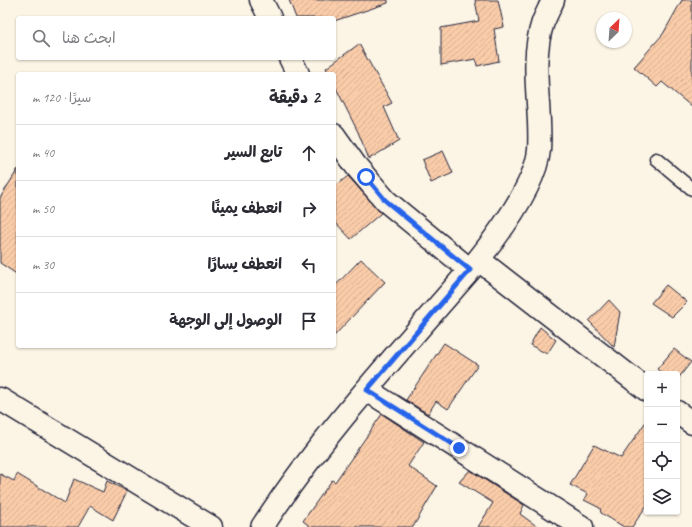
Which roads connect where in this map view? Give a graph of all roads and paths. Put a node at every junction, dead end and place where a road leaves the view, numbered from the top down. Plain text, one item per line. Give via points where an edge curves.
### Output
1 (261, 0) edge
2 (554, 0) edge
3 (269, 16) edge
4 (291, 60) edge
5 (297, 72) edge
6 (336, 138) edge
7 (656, 159) dead end
8 (692, 189) edge
9 (474, 265) junction
10 (644, 388) edge
11 (367, 390) junction
12 (0, 399) edge
13 (680, 414) edge
14 (692, 423) edge
15 (211, 527) edge
16 (262, 527) edge
17 (582, 527) edge

1 - 3 street
2 - 9 street via 543,23 538,52 539,151 530,180 516,207
4 - 5 street
6 - 9 street via 386,201
7 - 8 lane
9 - 10 street
9 - 11 street
11 - 16 street via 313,456
11 - 17 street
12 - 15 street
13 - 14 street

